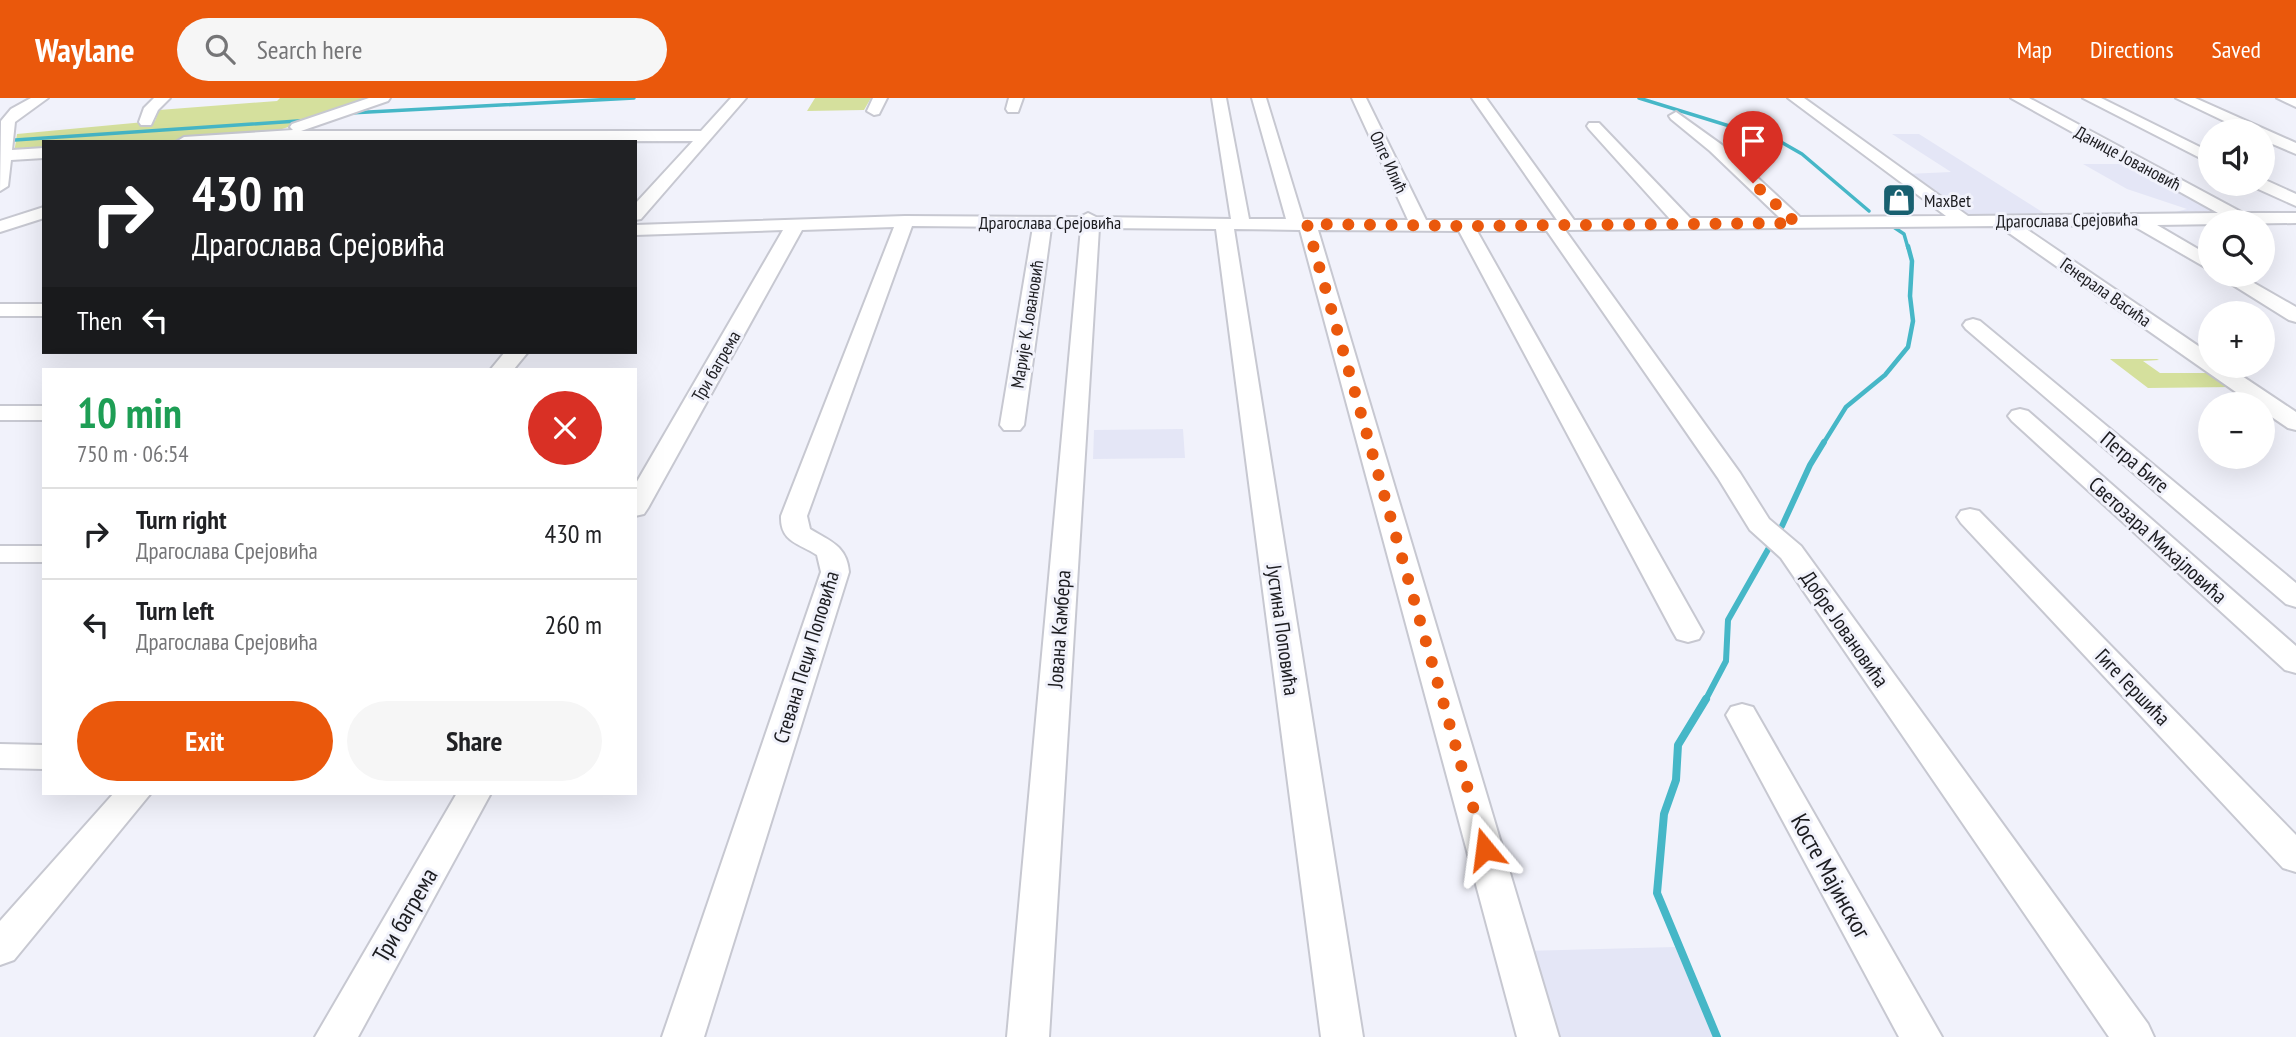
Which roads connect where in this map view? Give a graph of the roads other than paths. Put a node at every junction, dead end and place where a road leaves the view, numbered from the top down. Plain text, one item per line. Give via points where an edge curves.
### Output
1 (41, 98) edge
2 (163, 98) edge
3 (383, 98) edge
4 (739, 98) edge
5 (1219, 98) edge
6 (1259, 98) edge
7 (1359, 98) edge
8 (1479, 98) edge
9 (1795, 98) edge
10 (2018, 98) edge
11 (2090, 98) edge
12 (2183, 98) edge
13 (2284, 98) edge
14 (2296, 103) edge
15 (1676, 116) dead end
16 (2230, 119) edge
17 (146, 122) dead end
18 (1594, 126) dead end
19 (270, 135) junction
20 (706, 136) junction
21 (562, 139) edge
22 (2275, 139) edge
23 (209, 140) edge
24 (256, 140) edge
25 (4, 148) edge
26 (2296, 149) edge
27 (2198, 152) edge
28 (42, 153) edge
29 (0, 186) edge
30 (2275, 190) edge
31 (2296, 201) edge
32 (2224, 210) edge
33 (42, 213) edge
34 (637, 213) edge
35 (2198, 218) edge
36 (2275, 218) edge
37 (2296, 218) edge
38 (2134, 219) junction
39 (1089, 220) junction
40 (2002, 220) junction
41 (905, 221) junction
42 (1964, 221) junction
43 (1043, 222) junction
44 (1796, 223) junction
45 (796, 224) junction
46 (1233, 224) junction
47 (1302, 224) junction
48 (1419, 225) junction
49 (1686, 225) junction
50 (1465, 226) junction
51 (1562, 226) junction
52 (2275, 226) edge
53 (0, 228) edge
54 (42, 230) edge
55 (637, 230) edge
56 (2296, 236) edge
57 (2198, 257) edge
58 (2247, 287) edge
59 (0, 310) edge
60 (42, 310) edge
61 (2296, 316) edge
62 (1973, 325) dead end
63 (515, 354) edge
64 (2198, 356) edge
65 (503, 368) edge
66 (2230, 378) edge
67 (0, 413) edge
68 (42, 413) edge
69 (2020, 416) dead end
70 (2296, 424) edge
71 (1012, 425) dead end
72 (637, 504) edge
73 (1970, 517) dead end
74 (0, 554) edge
75 (42, 554) edge
76 (2296, 598) edge
77 (1688, 632) dead end
78 (2296, 663) edge
79 (1742, 715) dead end
80 (0, 756) edge
81 (42, 757) edge
82 (132, 795) edge
83 (473, 795) edge
84 (2296, 858) edge
85 (0, 948) edge
86 (336, 1037) edge
87 (683, 1037) edge
88 (1028, 1037) edge
89 (1342, 1037) edge
90 (1538, 1037) edge
91 (1921, 1037) edge
92 (2133, 1037) edge

1 - 25 street via 11,115
2 - 17 street via 151,108
3 - 19 street
4 - 20 street
5 - 46 street, Јустина Поповића
6 - 47 street
7 - 48 street, Олге Илић
8 - 51 street, Добре Јовановића
9 - 42 street
10 - 32 street, Данице Јовановић
11 - 27 street
12 - 16 street
13 - 14 street
15 - 44 street
18 - 49 street
19 - 21 street
19 - 23 street
19 - 24 street
20 - 21 street
20 - 34 street
22 - 26 street
25 - 28 street
25 - 29 street
30 - 31 street
33 - 53 street
35 - 38 street, Драгослава Срејовића
36 - 37 street, Драгослава Срејовића
38 - 40 street, Драгослава Срејовића
38 - 57 street
39 - 43 street, Драгослава Срејовића
39 - 46 street, Драгослава Срејовића
39 - 88 street, Јована Камбера
40 - 42 street, Драгослава Срејовића
40 - 64 street, Генерала Васића
41 - 43 street, Драгослава Срејовића
41 - 45 street, Драгослава Срејовића
41 - 87 street, Стевана Пеци Поповића via 794,516 794,528 802,538 831,551 835,572
42 - 44 street, Драгослава Срејовића
43 - 71 street, Марије К. Јовановић
44 - 49 street, Драгослава Срејовића
45 - 55 street, Драгослава Срејовића
45 - 72 street, Три багрема
46 - 47 street, Драгослава Срејовића
46 - 89 street, Јустина Поповића
47 - 48 street, Драгослава Срејовића
47 - 90 street
48 - 50 street, Драгослава Срејовића
49 - 51 street, Драгослава Срејовића
50 - 51 street, Драгослава Срејовића
50 - 77 street
51 - 92 street, Добре Јовановића via 1759,524 1791,552
52 - 56 street
53 - 54 street
58 - 61 street
59 - 60 street
62 - 76 street, Петра Биге
63 - 65 street
66 - 70 street, Генерала Васића
67 - 68 street
69 - 78 street, Светозара Михајловића
73 - 84 street, Гиге Гершића
74 - 75 street
79 - 91 street, Косте Мајинског
80 - 81 street
82 - 85 street
83 - 86 street, Три багрема

